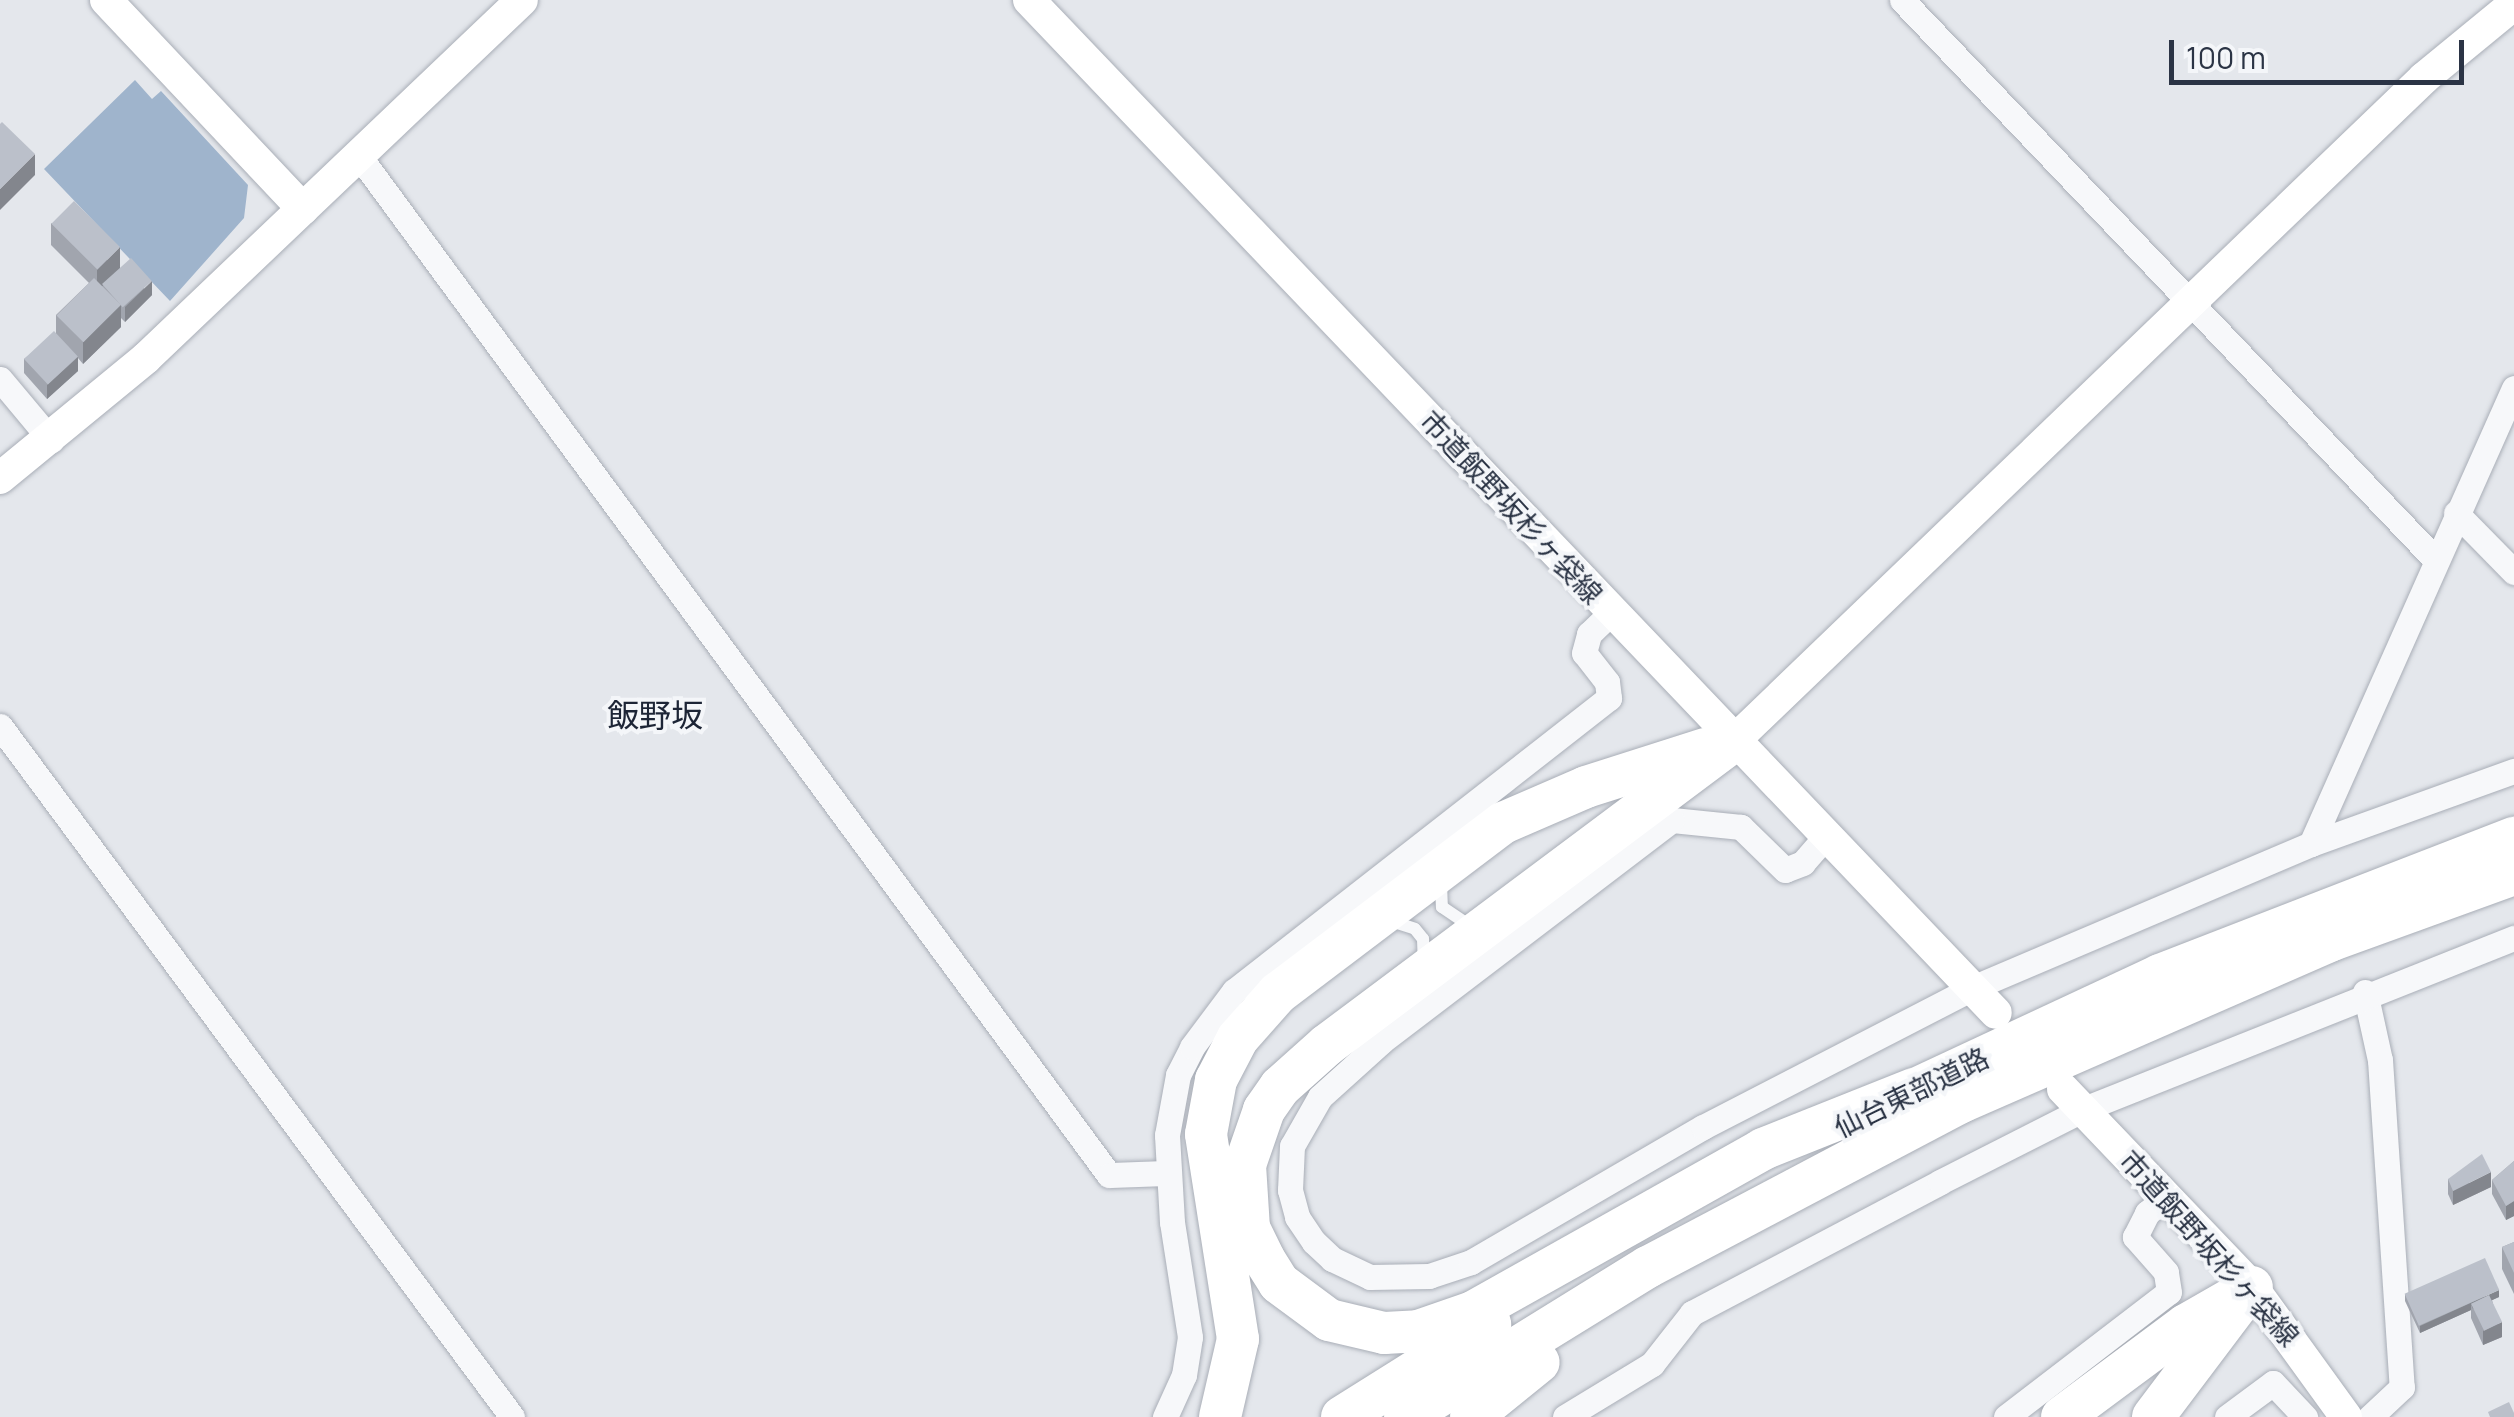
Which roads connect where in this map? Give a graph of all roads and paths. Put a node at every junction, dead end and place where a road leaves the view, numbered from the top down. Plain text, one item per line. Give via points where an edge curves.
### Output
1 (106, 0) edge
2 (522, 0) edge
3 (1030, 0) edge
4 (1902, 0) edge
5 (2514, 4) edge
6 (359, 156) junction
7 (303, 209) junction
8 (2189, 301) junction
9 (0, 379) edge
10 (2514, 388) edge
11 (51, 440) junction
12 (0, 478) edge
13 (2456, 513) junction
14 (2434, 558) junction
15 (2514, 572) edge
16 (1612, 612) junction
17 (0, 726) edge
18 (1736, 738) junction
19 (2514, 770) edge
20 (1827, 835) junction
21 (2514, 838) edge
22 (2311, 844) junction
23 (1446, 866) junction
24 (2514, 874) edge
25 (1376, 920) junction
26 (1482, 930) junction
27 (2514, 938) edge
28 (1418, 978) junction
29 (1972, 988) junction
30 (2365, 992) junction
31 (1996, 1013) dead end
32 (1914, 1089) junction
33 (2073, 1099) junction
34 (1961, 1102) junction
35 (1167, 1173) junction
36 (2167, 1197) junction
37 (2252, 1287) junction
38 (2348, 1416) edge
39 (512, 1417) edge
40 (1164, 1417) edge
41 (1220, 1417) edge
42 (1342, 1417) edge
43 (1406, 1417) edge
44 (1471, 1417) edge
45 (1566, 1417) edge
46 (2006, 1417) edge
47 (2062, 1417) edge
48 (2154, 1417) edge
49 (2227, 1417) edge
50 (2305, 1417) edge

1 - 7 street
2 - 6 street
3 - 16 street, 市道飯野坂杉ヶ袋線
4 - 8 street
5 - 8 street via 2424,78
6 - 7 street
6 - 35 street via 1109,1175
7 - 11 street
8 - 14 street
8 - 18 street
9 - 11 street
10 - 13 street
11 - 12 street
13 - 14 street
13 - 15 street
14 - 22 street
16 - 18 street, 市道飯野坂杉ヶ袋線
16 - 35 street via 1588,634 1584,654 1608,682 1609,698 1221,1005 1178,1075
17 - 39 street
18 - 20 street, 市道飯野坂杉ヶ袋線
18 - 23 highway via 1540,805 1492,830
18 - 26 highway
19 - 22 street
20 - 29 street, 市道飯野坂杉ヶ袋線
20 - 29 street via 1803,862 1784,870 1742,827 1672,820 1381,1042 1320,1097 1292,1146 1290,1190 1314,1242 1370,1277 1429,1276 1470,1262 1703,1128
21 - 32 highway, 仙台東部道路 via 2160,974
22 - 29 street
23 - 25 highway
23 - 26 lane via 1442,907
24 - 34 highway, 仙台東部道路 via 2329,941
25 - 28 lane via 1404,923 1423,939
25 - 41 highway via 1257,1014 1216,1080 1206,1164 1238,1339
26 - 28 highway
27 - 30 street
28 - 32 highway via 1280,1088 1264,1110 1245,1165 1249,1228 1279,1283 1302,1304 1357,1329 1418,1331 1474,1312 1763,1149
29 - 31 street, 市道飯野坂杉ヶ袋線
30 - 33 street
30 - 38 street via 2380,1060 2402,1386
32 - 42 highway, 仙台東部道路 via 1628,1242
33 - 36 street, 市道飯野坂杉ヶ袋線
33 - 45 street via 1692,1313 1652,1364
34 - 43 highway, 仙台東部道路 via 1648,1268
34 - 44 highway via 1540,1362
35 - 40 street via 1190,1337 1184,1375
36 - 37 street, 市道飯野坂杉ヶ袋線
36 - 46 street via 2147,1213 2136,1236 2166,1272 2169,1292
37 - 38 street, 市道飯野坂杉ヶ袋線
37 - 47 highway via 2186,1324
37 - 48 highway
49 - 50 street via 2272,1383

